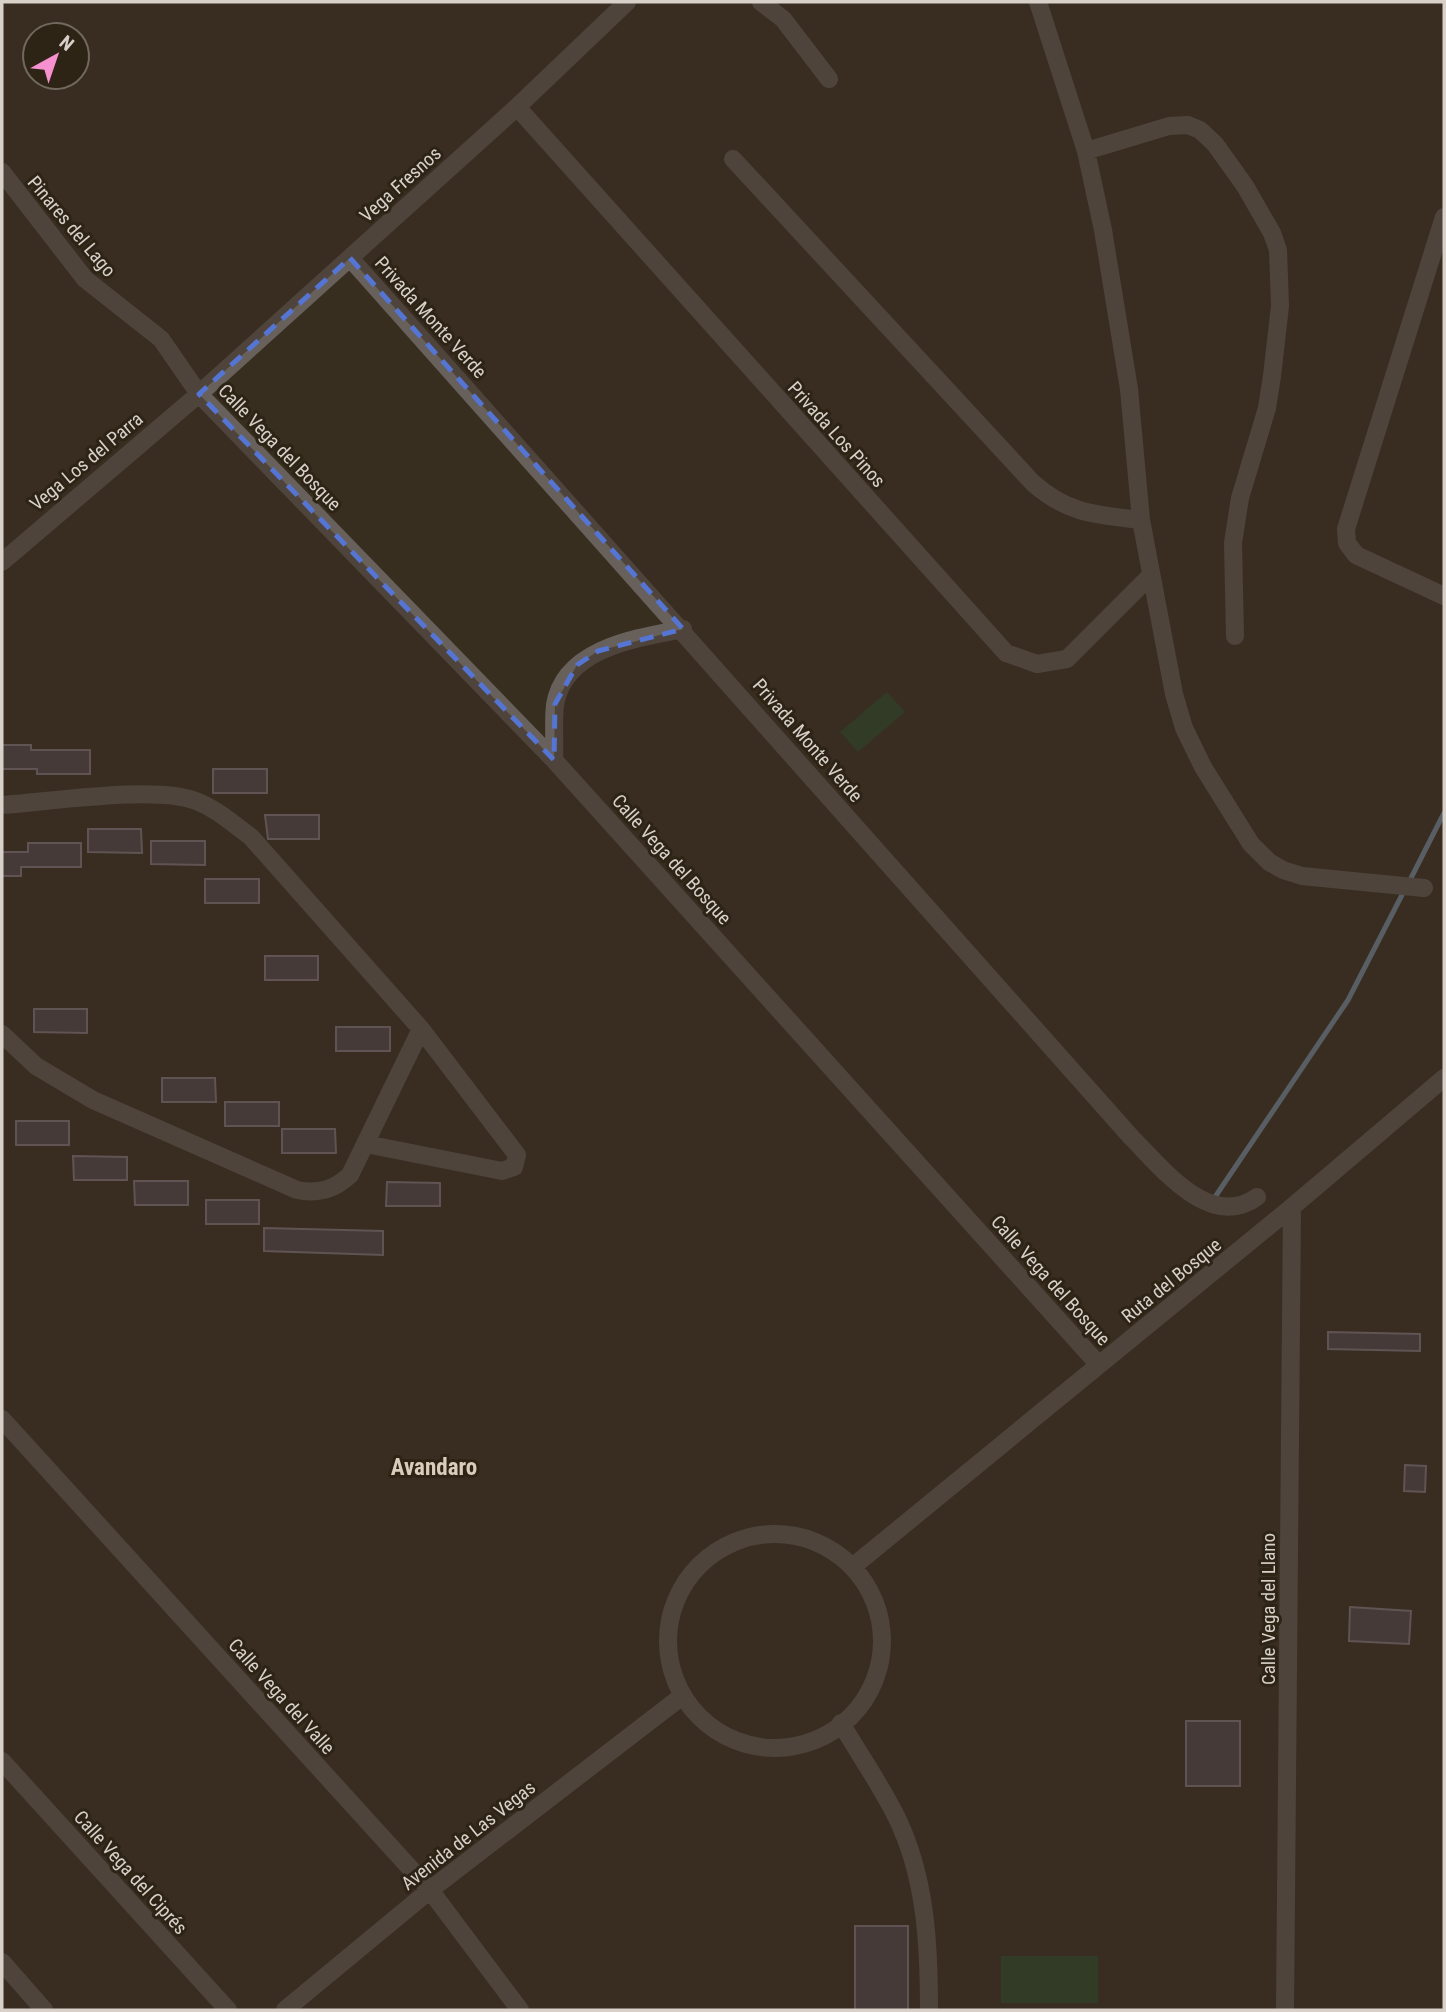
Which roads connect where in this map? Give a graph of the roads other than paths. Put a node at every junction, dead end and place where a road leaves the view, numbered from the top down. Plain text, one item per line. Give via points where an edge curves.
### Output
1 (627, 2) edge
2 (761, 2) edge
3 (1038, 2) edge
4 (829, 79) dead end
5 (517, 107) junction
6 (1086, 151) junction
7 (733, 159) dead end
8 (2, 172) edge
9 (1444, 217) edge
10 (350, 258) junction
11 (199, 394) junction
12 (1140, 520) junction
13 (2, 562) edge
14 (1150, 576) junction
15 (1444, 596) edge
16 (682, 629) junction
17 (1235, 636) dead end
18 (554, 760) junction
19 (2, 805) edge
20 (1424, 888) dead end
21 (421, 1029) junction
22 (2, 1034) edge
23 (1444, 1078) edge
24 (366, 1144) junction
25 (1257, 1197) dead end
26 (1292, 1207) junction
27 (1099, 1365) junction
28 (2, 1419) edge
29 (856, 1564) junction
30 (681, 1697) junction
31 (841, 1723) junction
32 (2, 1761) edge
33 (430, 1890) junction
34 (2, 1962) edge
35 (44, 2010) edge
36 (228, 2010) edge
37 (285, 2010) edge
38 (520, 2010) edge
39 (929, 2010) edge
40 (1285, 2010) edge

1 - 5 street, Vega Fresnos
2 - 4 street via 783,19
3 - 6 street
5 - 10 street, Vega Fresnos
5 - 14 street, Privada Los Pinos via 1006,653 1037,664 1067,659
6 - 12 street via 1124,354
6 - 17 street via 1169,126 1200,130 1245,187 1278,250 1280,306 1272,376 1233,543
7 - 12 street via 1033,483 1082,513
8 - 11 street, Pinares del Lago via 85,279 160,340
9 - 15 street via 1346,529 1347,543 1356,555
10 - 11 street, Vega Fresnos
10 - 16 street, Privada Monte Verde
11 - 13 street, Vega Los del Parra
11 - 18 street, Calle Vega del Bosque
12 - 14 street
14 - 20 street via 1184,728 1251,844 1269,862 1302,876
16 - 18 street via 598,651 578,665 562,684 555,704
16 - 25 street, Privada Monte Verde via 1090,1093 1165,1172 1196,1198 1213,1205 1233,1208
18 - 27 street, Calle Vega del Bosque
19 - 21 street via 163,794 217,811 251,837
21 - 24 street
21 - 24 street via 517,1155 514,1167 502,1171
22 - 24 street via 36,1066 81,1094 297,1190 320,1192 342,1183
23 - 26 street, Ruta del Bosque
26 - 27 street, Ruta del Bosque
26 - 40 street, Calle Vega del Llano
27 - 29 street, Ruta del Bosque
28 - 33 street, Calle Vega del Valle
29 - 30 street via 829,1544 796,1533 762,1534 729,1545 700,1567 680,1596 669,1630 669,1664
29 - 31 street via 878,1603 882,1649 867,1694
30 - 31 street via 698,1720 721,1737 748,1747 778,1749 807,1743
30 - 33 street, Avenida de Las Vegas
31 - 39 street via 896,1817 914,1866 929,1946
32 - 36 street, Calle Vega del Ciprés
33 - 37 street, Avenida de Las Vegas
33 - 38 street, Calle Vega del Valle
34 - 35 street

